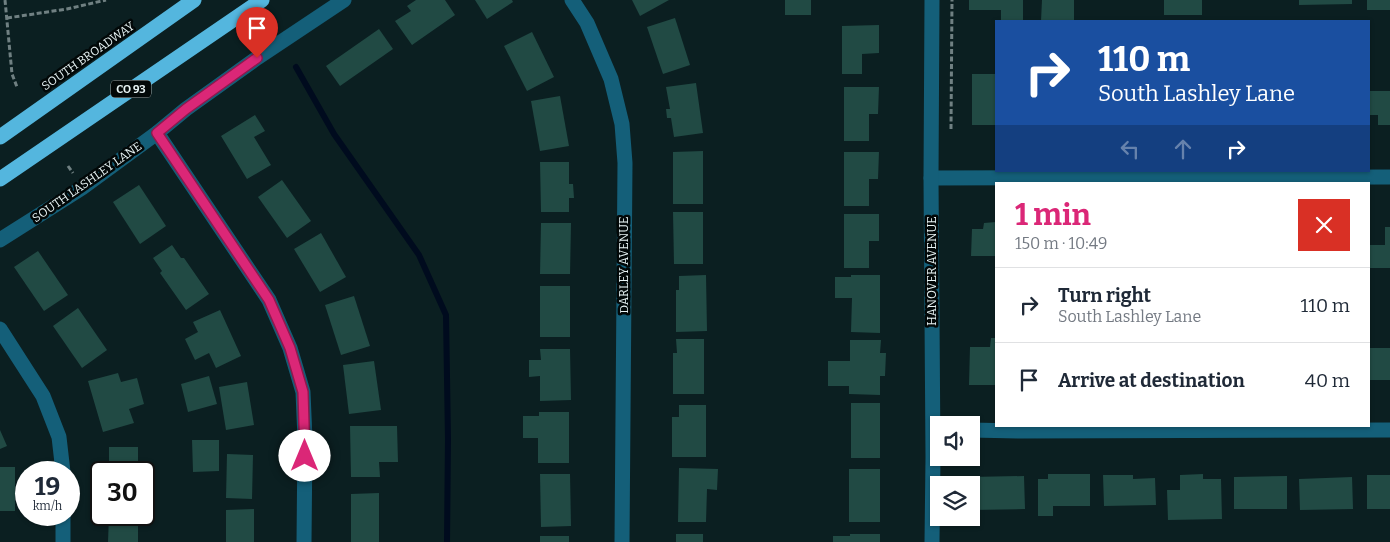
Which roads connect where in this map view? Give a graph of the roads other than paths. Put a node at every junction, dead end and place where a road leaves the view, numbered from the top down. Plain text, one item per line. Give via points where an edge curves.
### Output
1 (194, 0) edge
2 (262, 0) edge
3 (344, 0) edge
4 (572, 0) edge
5 (932, 0) edge
6 (157, 133) junction
7 (0, 137) edge
8 (1390, 177) edge
9 (0, 178) edge
10 (931, 178) junction
11 (0, 240) edge
12 (0, 329) edge
13 (936, 416) edge
14 (980, 430) edge
15 (1390, 430) edge
16 (62, 461) edge
17 (935, 466) edge
18 (63, 526) edge
19 (63, 542) edge
20 (304, 542) edge
21 (622, 542) edge
22 (932, 542) edge

1 - 7 highway, SOUTH BROADWAY / CO 93
2 - 9 highway, CO 93
3 - 6 street, SOUTH LASHLEY LANE via 257,58
4 - 21 street, DARLEY AVENUE via 587,23 611,79 622,124 625,163
5 - 10 street, HANOVER AVENUE
6 - 11 street, SOUTH LASHLEY LANE via 82,188
6 - 20 street via 269,300 290,348 303,392
8 - 10 street
10 - 13 street, HANOVER AVENUE
12 - 16 street via 43,396 59,437
14 - 15 street
17 - 22 street, HANOVER AVENUE
18 - 19 street

